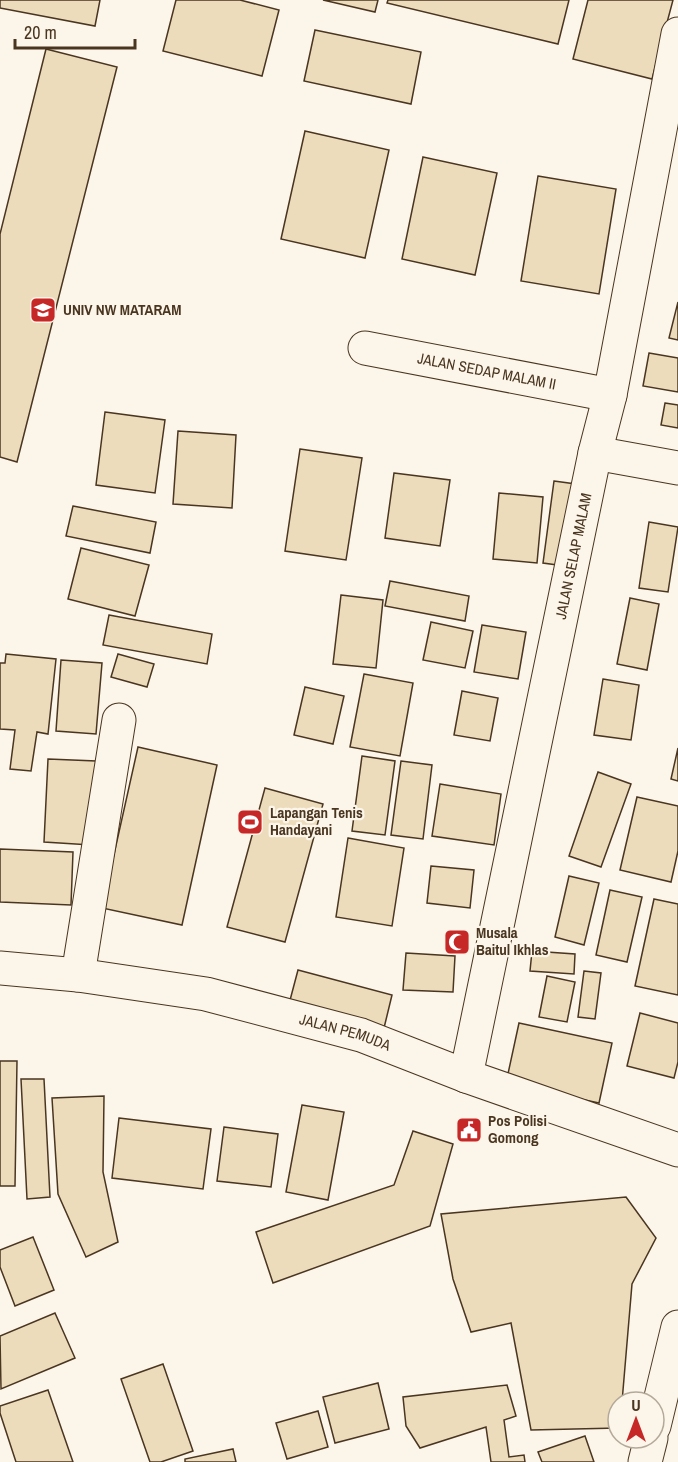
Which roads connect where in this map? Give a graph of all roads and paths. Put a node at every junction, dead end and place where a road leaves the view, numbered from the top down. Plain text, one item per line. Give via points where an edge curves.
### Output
1 (678, 34) edge
2 (365, 348) dead end
3 (610, 395) junction
4 (595, 453) junction
5 (678, 468) edge
6 (119, 720) dead end
7 (0, 968) edge
8 (78, 975) junction
9 (466, 1076) junction
10 (678, 1150) edge
11 (678, 1327) edge
12 (663, 1390) edge

1 - 3 street, JALAN SELAP MALAM
2 - 3 street, JALAN SEDAP MALAM II
3 - 4 street, JALAN SELAP MALAM
4 - 5 street
4 - 9 street, JALAN SELAP MALAM
6 - 8 street
7 - 8 street, JALAN PEMUDA
8 - 9 street, JALAN PEMUDA via 217,997 361,1035
9 - 10 street, JALAN PEMUDA
11 - 12 street

